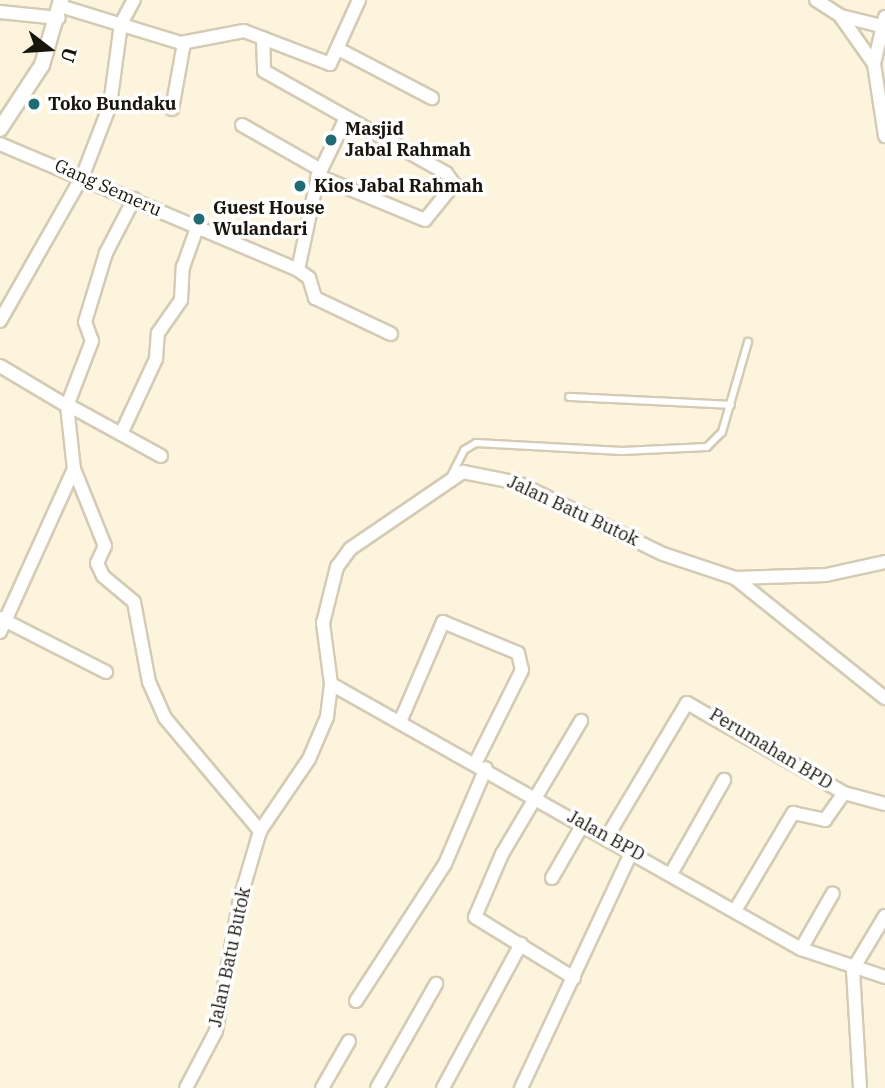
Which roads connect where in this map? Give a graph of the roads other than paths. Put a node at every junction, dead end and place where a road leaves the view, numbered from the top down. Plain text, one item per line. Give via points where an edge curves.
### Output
1 (134, 0) edge
2 (359, 0) edge
3 (816, 0) edge
4 (60, 8) edge
5 (0, 12) edge
6 (841, 16) junction
7 (883, 21) edge
8 (121, 24) junction
9 (263, 38) junction
10 (184, 43) junction
11 (340, 50) junction
12 (874, 64) junction
13 (432, 98) dead end
14 (172, 108) dead end
15 (346, 118) junction
16 (242, 125) dead end
17 (0, 129) edge
18 (885, 136) edge
19 (0, 144) edge
20 (320, 173) junction
21 (83, 175) junction
22 (134, 199) junction
23 (197, 228) junction
24 (298, 270) junction
25 (0, 321) edge
26 (391, 334) dead end
27 (748, 342) dead end
28 (0, 366) edge
29 (569, 397) dead end
30 (68, 405) junction
31 (731, 405) junction
32 (121, 434) junction
33 (161, 456) dead end
34 (74, 469) junction
35 (448, 483) junction
36 (885, 562) edge
37 (735, 578) junction
38 (2, 623) edge
39 (106, 672) dead end
40 (331, 684) junction
41 (885, 698) edge
42 (581, 721) dead end
43 (400, 722) junction
44 (481, 765) junction
45 (724, 780) dead end
46 (844, 793) junction
47 (537, 796) junction
48 (885, 804) edge
49 (583, 824) junction
50 (260, 831) junction
51 (607, 837) junction
52 (632, 852) junction
53 (672, 872) junction
54 (552, 878) dead end
55 (833, 892) dead end
56 (736, 909) junction
57 (885, 916) edge
58 (521, 944) junction
59 (801, 949) junction
60 (853, 969) junction
61 (885, 977) edge
62 (574, 978) junction
63 (436, 984) dead end
64 (356, 1001) dead end
65 (349, 1041) dead end
66 (186, 1088) edge
67 (322, 1088) edge
68 (377, 1088) edge
69 (443, 1088) edge
70 (521, 1088) edge
71 (860, 1088) edge

1 - 8 street
2 - 11 street
3 - 6 street
4 - 5 street
4 - 8 street
4 - 17 street via 42,65
6 - 7 street
6 - 12 street
7 - 12 street
8 - 10 street
8 - 21 street via 110,105
9 - 10 street via 240,30
9 - 11 street via 330,64
9 - 15 street via 264,72
10 - 14 street
11 - 13 street
12 - 18 street
15 - 20 street
15 - 20 street via 449,175 453,187 425,220
16 - 20 street
19 - 21 street, Gang Semeru
20 - 24 street
21 - 22 street, Gang Semeru
21 - 25 street
22 - 23 street, Gang Semeru
22 - 30 street via 106,253 85,321 92,341
23 - 24 street, Gang Semeru
23 - 32 street via 183,267 181,300 158,333 156,359
24 - 26 street via 309,278 315,298
27 - 31 lane
28 - 30 street
29 - 31 lane
30 - 32 street
30 - 34 street
31 - 35 lane via 719,438 701,449 477,443 464,450
32 - 33 street
34 - 38 street
34 - 50 street via 105,546 97,563 103,576 134,602 149,682 165,719
35 - 37 street, Jalan Batu Butok via 463,472 504,478 663,554
35 - 40 street, Jalan Batu Butok via 339,562 322,634
36 - 37 street, Jalan Batu Butok via 826,575
37 - 41 street
38 - 39 street
40 - 43 street, Jalan BPD
40 - 50 street, Jalan Batu Butok via 327,717 309,759
42 - 47 street
43 - 44 street, Jalan BPD
43 - 44 street via 443,622 518,653 522,670
44 - 47 street, Jalan BPD
44 - 64 street via 445,864
45 - 53 street
46 - 48 street, Perumahan BPD
46 - 51 street, Perumahan BPD via 687,703
46 - 56 street via 825,820 793,813
47 - 49 street, Jalan BPD
47 - 58 street via 475,909 480,921
49 - 51 street, Jalan BPD
49 - 54 street
50 - 66 street, Jalan Batu Butok via 240,900 216,1031
51 - 52 street, Jalan BPD
52 - 53 street, Jalan BPD
52 - 62 street
53 - 56 street, Jalan BPD
55 - 59 street
56 - 59 street, Jalan BPD
57 - 60 street
58 - 62 street
58 - 69 street
59 - 60 street, Jalan BPD
60 - 61 street, Jalan BPD
60 - 71 street
62 - 70 street
63 - 68 street
65 - 67 street

